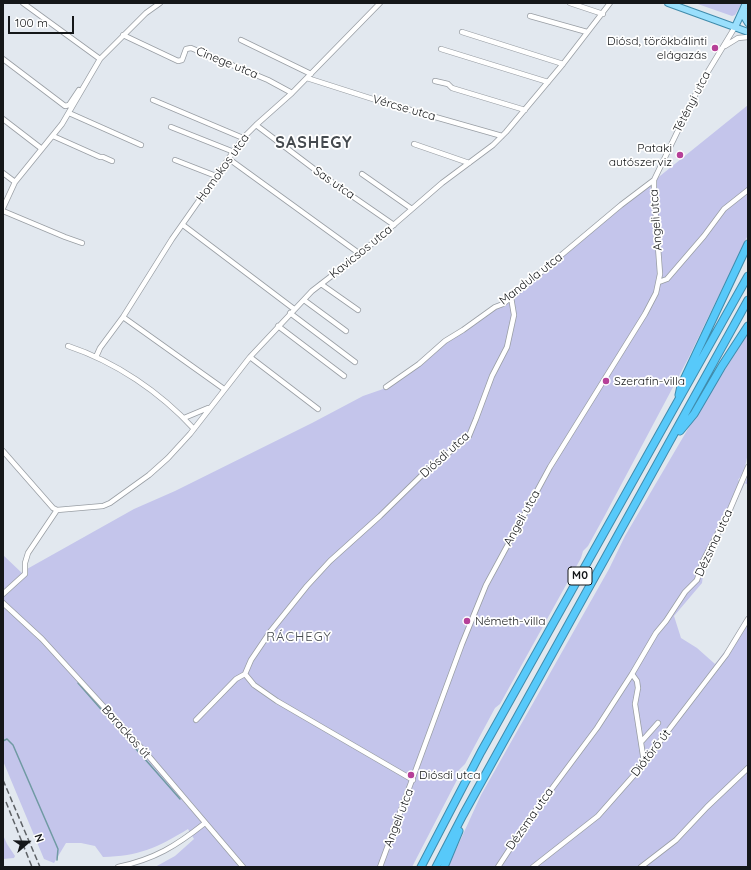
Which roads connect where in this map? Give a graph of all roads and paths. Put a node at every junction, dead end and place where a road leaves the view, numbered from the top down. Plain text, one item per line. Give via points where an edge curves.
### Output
1 (23, 3) edge
2 (160, 3) edge
3 (380, 3) edge
4 (570, 3) edge
5 (610, 3) edge
6 (668, 3) edge
7 (745, 5) edge
8 (603, 14) junction
9 (530, 16) dead end
10 (748, 23) edge
11 (734, 27) junction
12 (462, 32) dead end
13 (587, 32) junction
14 (748, 32) edge
15 (124, 35) junction
16 (748, 37) edge
17 (241, 40) dead end
18 (723, 47) junction
19 (440, 49) dead end
20 (3, 59) edge
21 (100, 59) junction
22 (563, 64) junction
23 (90, 76) junction
24 (309, 76) junction
25 (435, 81) dead end
26 (548, 82) junction
27 (292, 93) junction
28 (153, 100) dead end
29 (525, 110) junction
30 (69, 113) junction
31 (3, 119) edge
32 (256, 125) junction
33 (171, 126) dead end
34 (53, 136) junction
35 (502, 136) junction
36 (243, 138) junction
37 (141, 144) dead end
38 (414, 144) dead end
39 (42, 149) junction
40 (234, 152) junction
41 (229, 159) junction
42 (175, 160) dead end
43 (112, 161) dead end
44 (469, 163) junction
45 (3, 173) edge
46 (362, 174) dead end
47 (216, 176) junction
48 (654, 180) junction
49 (15, 182) junction
50 (748, 190) edge
51 (4, 205) edge
52 (412, 209) junction
53 (3, 211) edge
54 (183, 225) junction
55 (394, 225) junction
56 (82, 243) dead end
57 (748, 244) edge
58 (360, 254) junction
59 (748, 276) edge
60 (659, 282) junction
61 (321, 284) junction
62 (511, 297) junction
63 (304, 300) junction
64 (748, 300) edge
65 (358, 310) dead end
66 (292, 311) junction
67 (123, 317) junction
68 (278, 326) junction
69 (748, 326) edge
70 (346, 332) dead end
71 (68, 346) dead end
72 (96, 357) junction
73 (250, 357) junction
74 (355, 362) dead end
75 (344, 376) dead end
76 (386, 387) dead end
77 (224, 389) junction
78 (678, 400) junction
79 (210, 407) junction
80 (318, 409) dead end
81 (196, 413) junction
82 (184, 418) junction
83 (202, 418) junction
84 (194, 429) junction
85 (670, 443) junction
86 (3, 451) edge
87 (748, 467) edge
88 (56, 510) junction
89 (3, 594) edge
90 (3, 602) edge
91 (748, 619) edge
92 (245, 674) junction
93 (632, 674) junction
94 (196, 720) dead end
95 (658, 724) dead end
96 (642, 742) junction
97 (644, 762) junction
98 (748, 768) edge
99 (413, 780) junction
100 (463, 815) junction
101 (205, 823) junction
102 (118, 867) edge
103 (243, 867) edge
104 (380, 867) edge
105 (421, 867) edge
106 (436, 867) edge
107 (444, 867) edge
108 (498, 867) edge
109 (533, 867) edge
110 (641, 867) edge

1 - 21 street
2 - 15 street
3 - 24 street, Homokos utca
4 - 8 street
5 - 8 street, Kavicsos utca
6 - 11 main road
7 - 10 main road via 745,18
7 - 11 main road
8 - 13 street, Kavicsos utca
9 - 13 street
11 - 14 main road
11 - 18 street, Tétényi utca
12 - 22 street
13 - 22 street, Kavicsos utca
15 - 21 street
15 - 27 street, Cinege utca via 178,61 182,60 186,49 191,48 268,80
16 - 18 street via 738,38
17 - 24 street, Vércse utca
18 - 48 street, Tétényi utca via 701,83
19 - 26 street
20 - 23 street via 64,106 69,105
21 - 23 street
22 - 26 street, Kavicsos utca
23 - 30 street
24 - 27 street, Homokos utca
24 - 35 street, Vércse utca via 379,101
25 - 29 street
26 - 29 street, Kavicsos utca
27 - 32 street, Homokos utca
28 - 36 street
29 - 35 street, Kavicsos utca
30 - 34 street
30 - 37 street
31 - 39 street
32 - 36 street, Homokos utca
32 - 55 street, Sas utca
33 - 40 street
34 - 39 street
34 - 43 street
35 - 44 street, Kavicsos utca
36 - 40 street, Homokos utca
38 - 44 street
39 - 49 street
40 - 41 street, Homokos utca
41 - 47 street, Homokos utca
41 - 58 street
42 - 47 street
44 - 52 street, Kavicsos utca
45 - 49 street
46 - 52 street
47 - 54 street, Homokos utca
48 - 60 street, Angeli utca
48 - 62 street, Mandula utca
49 - 51 street
50 - 60 street via 724,208 667,279
52 - 55 street, Kavicsos utca
53 - 56 street
54 - 66 street
54 - 67 street, Homokos utca
55 - 58 street, Kavicsos utca
57 - 78 highway via 681,386
58 - 61 street, Kavicsos utca
59 - 78 highway, M0
60 - 99 street, Angeli utca via 653,301 550,467 486,584
61 - 63 street, Kavicsos utca
61 - 65 street
62 - 76 street, Mandula utca via 445,341 419,364
62 - 92 street, Diósdi utca via 514,315 507,347 492,376 469,436 422,475 330,561 270,632 251,660
63 - 66 street, Kavicsos utca
63 - 70 street
64 - 85 highway, M0
66 - 68 street, Kavicsos utca
66 - 74 street
67 - 72 street, Homokos utca via 102,344
67 - 77 street
68 - 73 street, Kavicsos utca
68 - 75 street
69 - 85 highway via 694,414
71 - 72 street
72 - 82 street via 150,389
73 - 77 street, Kavicsos utca
73 - 80 street
77 - 79 street, Kavicsos utca
78 - 105 highway, M0 via 485,745
79 - 81 street, Kavicsos utca
79 - 83 street, Kavicsos utca
81 - 82 street, Kavicsos utca
81 - 83 street
82 - 84 street
83 - 84 street, Kavicsos utca
84 - 88 street, Kavicsos utca via 149,475 110,503 103,506
85 - 100 highway, M0
86 - 88 street
87 - 93 street, Dézsma utca via 728,514 703,561 697,580 685,592 656,633
88 - 89 street via 28,553 25,574
90 - 101 street, Barackos út via 42,639 146,753
91 - 97 street, Diótörő út via 726,655
92 - 94 street, Diósdi utca via 236,679
92 - 99 street via 254,685 277,701
93 - 96 street via 637,681 635,704
93 - 108 street, Dézsma utca via 597,728 530,818
95 - 96 street
96 - 97 street
97 - 109 street, Diótörő út via 598,816
98 - 110 street via 676,840
99 - 104 street, Angeli utca
100 - 106 highway, M0
100 - 107 highway via 461,828
101 - 102 street via 164,852 143,861
101 - 103 street, Barackos út

